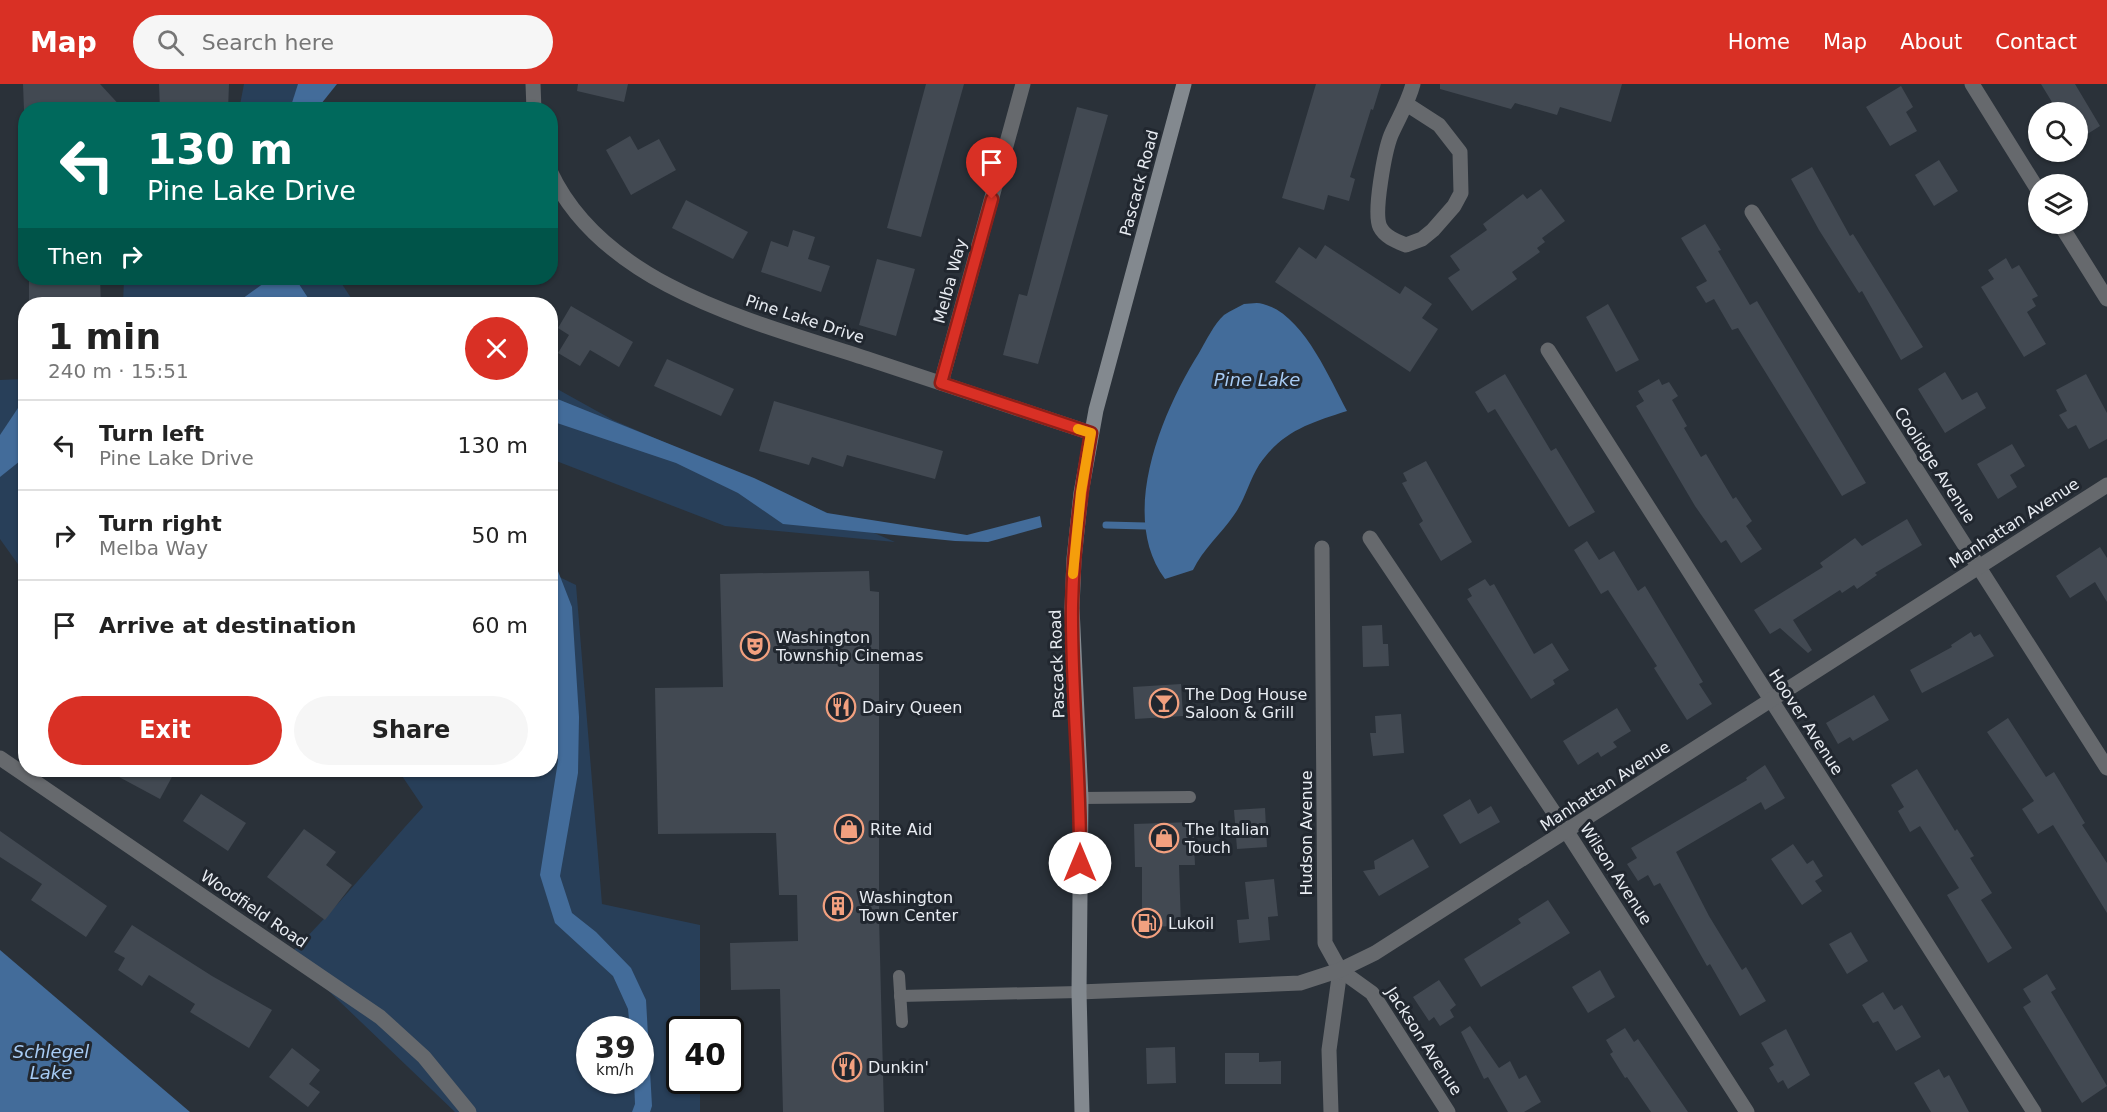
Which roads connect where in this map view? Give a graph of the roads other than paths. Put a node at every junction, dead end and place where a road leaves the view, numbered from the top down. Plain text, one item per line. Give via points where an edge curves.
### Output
1 (533, 84) edge
2 (1023, 84) edge
3 (1184, 84) edge
4 (1413, 84) edge
5 (1972, 84) edge
6 (534, 102) edge
7 (1408, 105) junction
8 (2028, 174) edge
9 (558, 185) edge
10 (1752, 213) dead end
11 (2066, 234) edge
12 (2107, 299) edge
13 (1548, 350) dead end
14 (941, 383) junction
15 (1091, 433) junction
16 (2107, 485) edge
17 (1370, 538) dead end
18 (1322, 548) dead end
19 (1979, 567) junction
20 (1771, 701) junction
21 (0, 758) edge
22 (2107, 768) edge
23 (18, 770) edge
24 (28, 777) edge
25 (1190, 797) dead end
26 (1081, 798) junction
27 (1567, 832) junction
28 (1340, 970) junction
29 (899, 976) dead end
30 (1079, 992) junction
31 (900, 996) junction
32 (902, 1022) dead end
33 (469, 1112) edge
34 (1082, 1112) edge
35 (1331, 1112) edge
36 (1448, 1112) edge
37 (1747, 1112) edge
38 (2034, 1112) edge

1 - 6 street
2 - 14 street, Melba Way
3 - 15 street, Pascack Road
4 - 7 street
5 - 8 street
7 - 7 street via 1390,137 1378,212 1379,225 1387,236 1406,245 1433,230 1455,206 1461,193 1460,152 1439,125
9 - 14 street, Pine Lake Drive via 576,215 601,241 679,290 715,308
10 - 19 street, Coolidge Avenue
11 - 12 street
13 - 20 street, Hoover Avenue
14 - 15 street, Pine Lake Drive
15 - 26 street, Pascack Road via 1081,492 1072,608
16 - 19 street, Manhattan Avenue
17 - 27 street, Wilson Avenue
18 - 28 street, Hudson Avenue via 1325,943
19 - 20 street, Manhattan Avenue
19 - 22 street, Coolidge Avenue
20 - 27 street, Manhattan Avenue
20 - 38 street, Hoover Avenue
21 - 23 street, Woodfield Road
24 - 33 street, Woodfield Road via 380,1017 424,1057
25 - 26 lane
26 - 30 street, Pascack Road
27 - 28 street, Manhattan Avenue via 1376,953
27 - 37 street, Wilson Avenue
28 - 30 street, Manhattan Avenue via 1300,983
28 - 35 street via 1329,1050
28 - 36 street, Jackson Avenue via 1372,993
29 - 31 lane
30 - 31 lane
30 - 34 street, Pascack Road
31 - 32 lane

